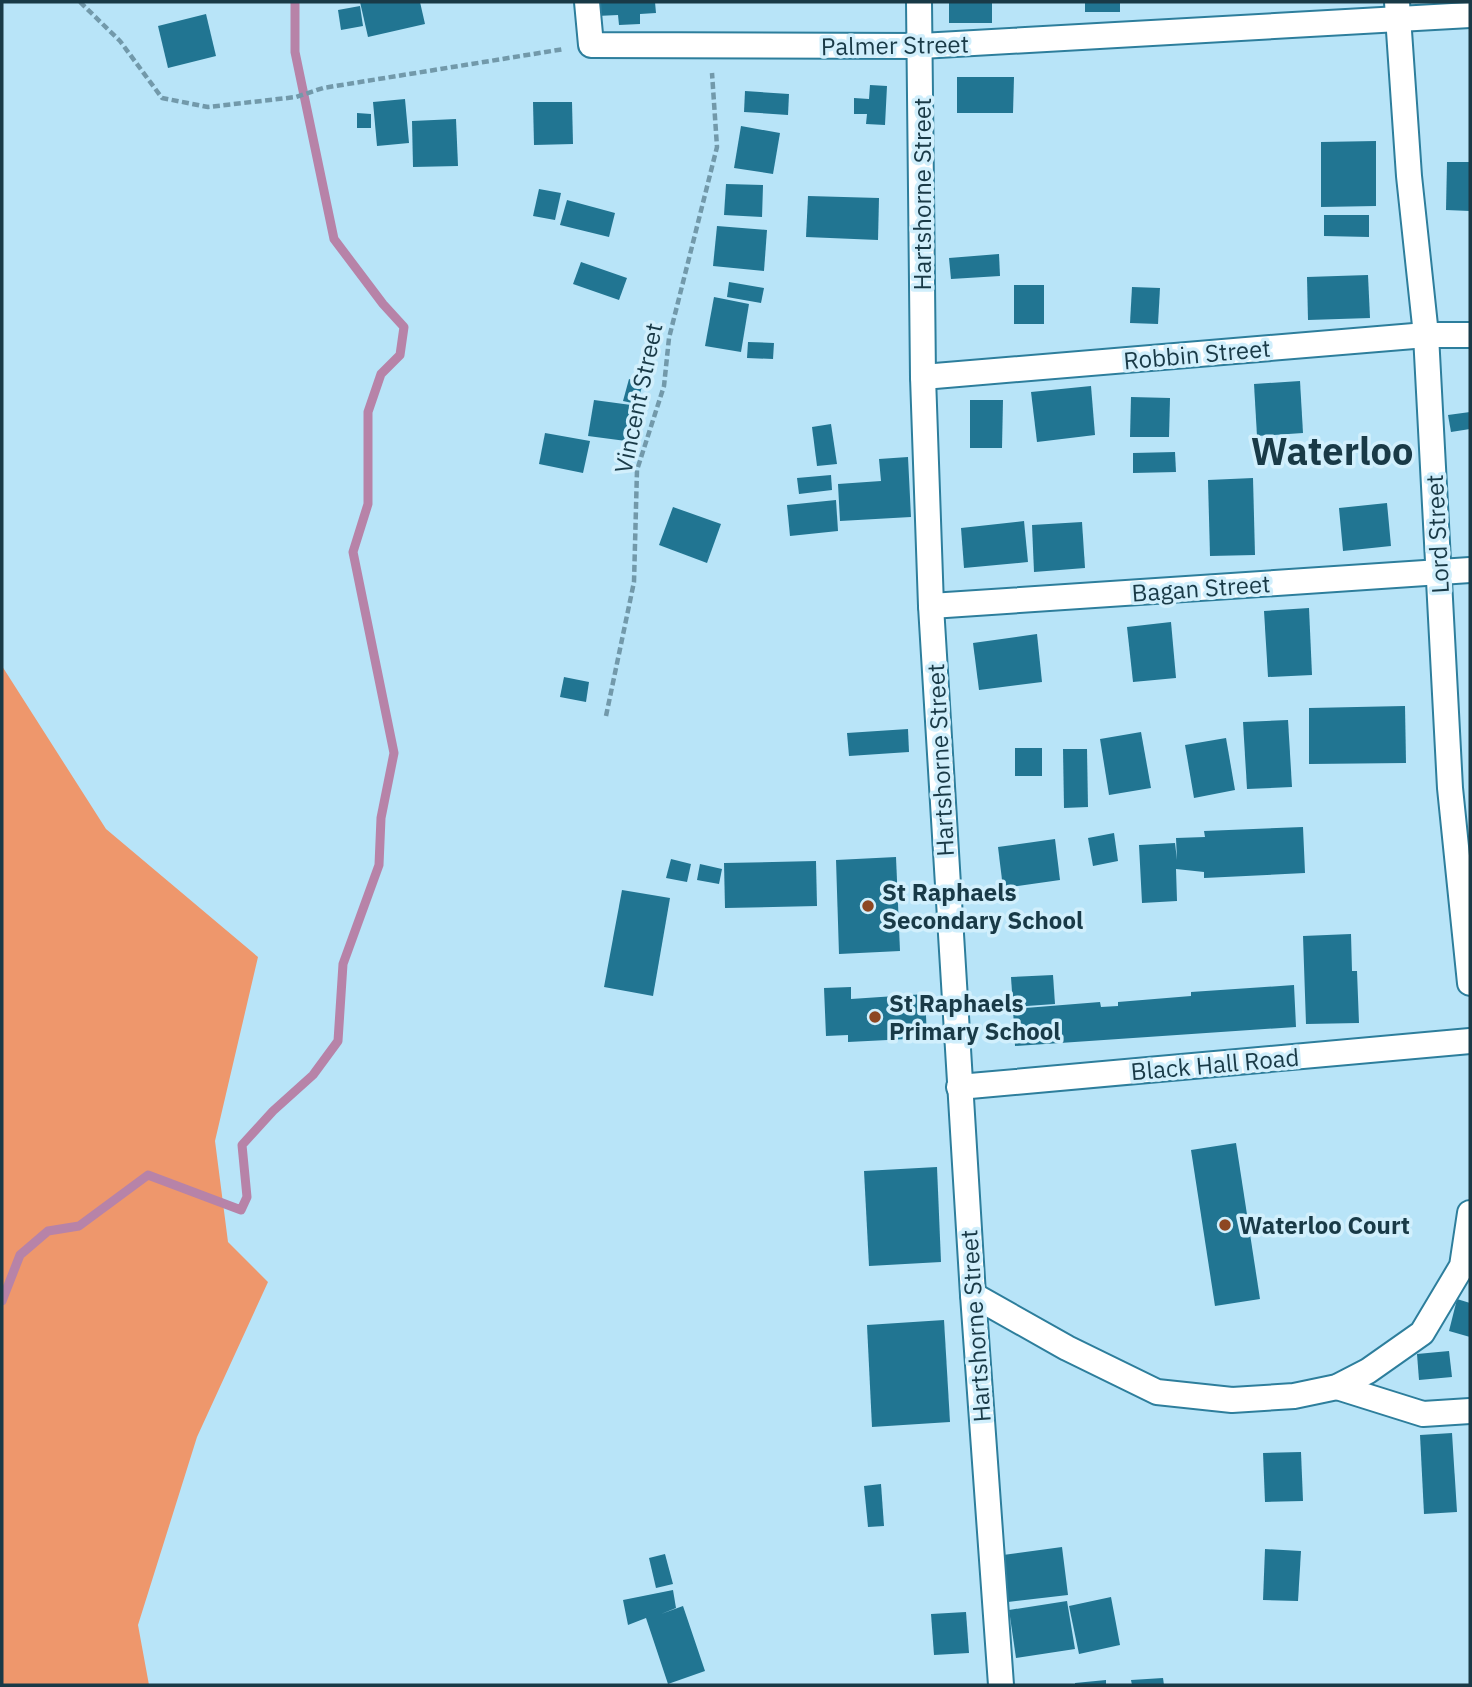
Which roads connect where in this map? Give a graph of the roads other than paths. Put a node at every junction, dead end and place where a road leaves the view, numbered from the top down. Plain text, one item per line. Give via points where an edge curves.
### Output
1 (587, 2) edge
2 (919, 2) edge
3 (1398, 10) edge
4 (1470, 15) edge
5 (921, 46) junction
6 (1426, 335) junction
7 (1470, 335) edge
8 (923, 377) junction
9 (1470, 570) edge
10 (1440, 571) junction
11 (931, 606) junction
12 (1460, 788) edge
13 (1470, 983) edge
14 (1470, 1041) edge
15 (960, 1087) junction
16 (1470, 1213) edge
17 (973, 1295) junction
18 (1337, 1387) junction
19 (1470, 1411) edge
20 (1001, 1685) edge

1 - 5 street, Palmer Street via 591,45
2 - 5 street, Hartshorne Street
3 - 4 street, Palmer Street
3 - 5 street, Palmer Street
3 - 6 street, Lord Street
5 - 8 street, Hartshorne Street
6 - 7 street, Robbin Street
6 - 8 street, Robbin Street
6 - 10 street, Lord Street
8 - 11 street, Hartshorne Street
9 - 10 street, Bagan Street
10 - 11 street, Bagan Street
10 - 12 street, Lord Street
11 - 15 street, Hartshorne Street
12 - 13 street, Lord Street
14 - 15 street, Black Hall Road
15 - 17 street, Hartshorne Street
16 - 18 street via 1462,1266 1422,1333
17 - 18 street via 1157,1392 1232,1400 1294,1396
17 - 20 street, Hartshorne Street
18 - 19 street via 1423,1414

